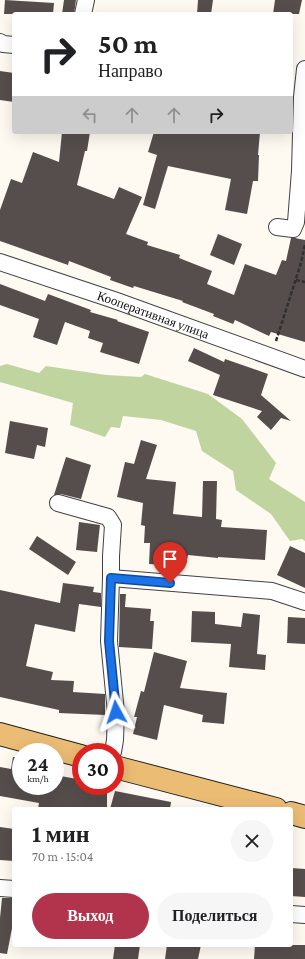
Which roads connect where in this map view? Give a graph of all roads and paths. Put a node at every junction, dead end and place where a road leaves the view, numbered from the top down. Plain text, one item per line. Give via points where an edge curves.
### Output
1 (86, 0) edge
2 (83, 12) edge
3 (0, 42) edge
4 (12, 45) edge
5 (305, 69) edge
6 (299, 96) edge
7 (302, 172) edge
8 (277, 227) dead end
9 (305, 244) edge
10 (0, 262) edge
11 (296, 280) junction
12 (305, 282) edge
13 (270, 356) junction
14 (305, 369) edge
15 (58, 503) dead end
16 (111, 578) junction
17 (305, 602) edge
18 (0, 734) edge
19 (114, 743) edge
20 (72, 754) edge
21 (124, 769) edge
22 (268, 807) edge
23 (293, 814) edge
24 (305, 817) edge
25 (0, 888) edge
26 (12, 889) edge
27 (293, 914) edge
28 (305, 915) edge

1 - 2 street
3 - 4 street
5 - 6 street
6 - 7 street
7 - 8 street via 293,229
9 - 11 path
10 - 13 street, Кооперативная улица
11 - 12 path
11 - 13 path
13 - 14 street, Кооперативная улица
15 - 16 street via 108,517 113,525
16 - 17 street via 272,591
16 - 19 street via 109,641 116,712
18 - 20 main road
21 - 22 main road
23 - 24 main road
25 - 26 street
27 - 28 street

